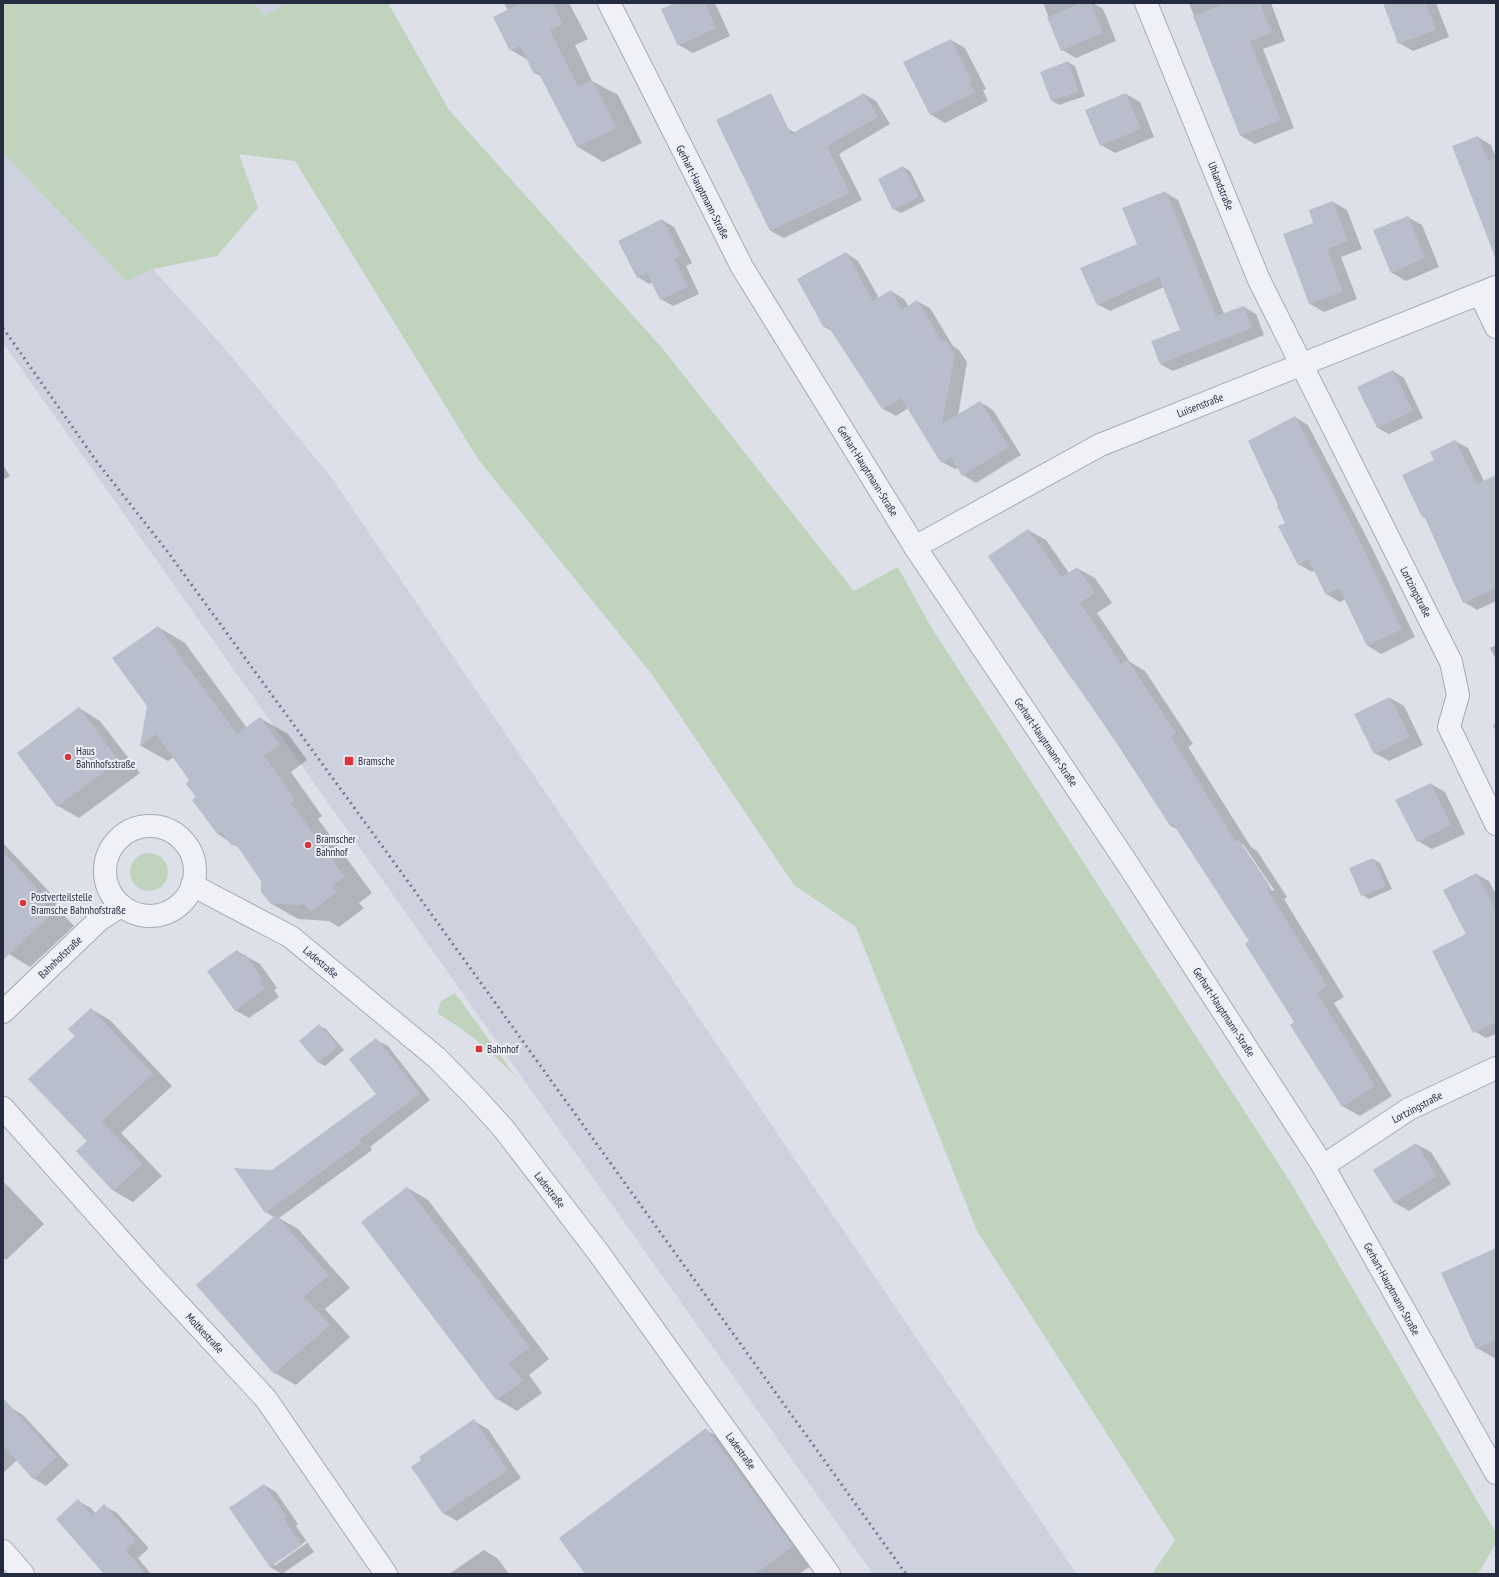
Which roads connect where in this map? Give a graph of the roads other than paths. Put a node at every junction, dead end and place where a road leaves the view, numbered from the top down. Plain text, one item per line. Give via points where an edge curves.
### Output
1 (609, 3) edge
2 (1146, 3) edge
3 (1488, 290) edge
4 (1496, 327) edge
5 (1302, 365) junction
6 (915, 547) junction
7 (1496, 824) edge
8 (192, 885) junction
9 (122, 906) junction
10 (3, 1012) edge
11 (1496, 1068) edge
12 (3, 1108) edge
13 (1323, 1166) junction
14 (1496, 1473) edge
15 (3, 1551) edge
16 (23, 1574) edge
17 (386, 1574) edge
18 (829, 1574) edge

1 - 6 street, Gerhart-Hauptmann-Straße via 742,267
2 - 5 street, Uhlandstraße via 1260,280
3 - 4 street
3 - 5 street, Luisenstraße
5 - 6 street, Luisenstraße via 1100,445
5 - 7 street, Lortzingstraße via 1451,662 1458,694 1449,727
6 - 13 street, Gerhart-Hauptmann-Straße via 1125,860
8 - 9 street via 186,898 175,908 162,914 148,916 134,913
8 - 9 street via 195,867 189,848 172,832 162,828 144,827 131,830 120,837 106,859 107,885
8 - 18 street, Ladestraße via 291,937 437,1058 474,1096 503,1128 598,1252
9 - 10 street, Bahnhofstraße via 99,920
11 - 13 street, Lortzingstraße via 1409,1108
12 - 17 street, Moltkestraße via 152,1276 266,1399
13 - 14 street, Gerhart-Hauptmann-Straße
15 - 16 street

